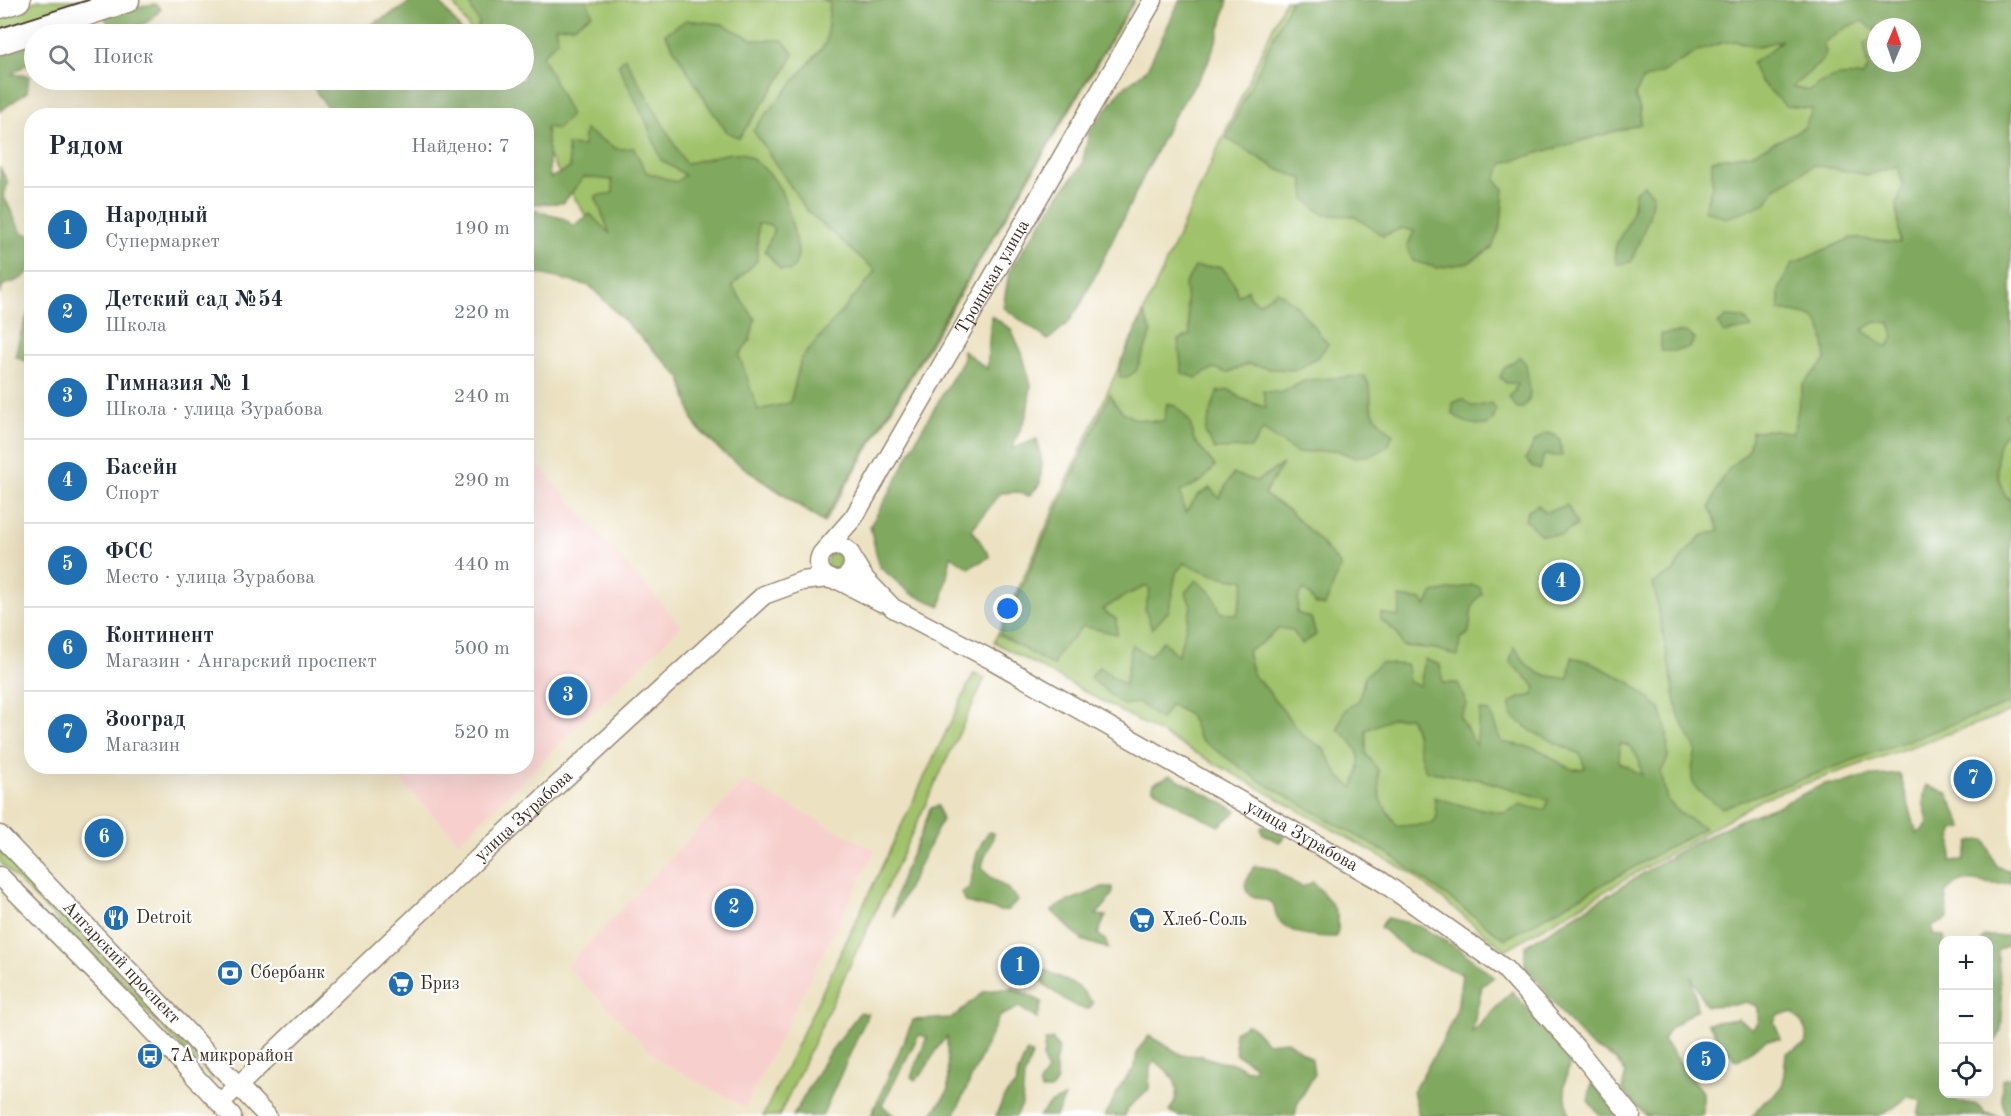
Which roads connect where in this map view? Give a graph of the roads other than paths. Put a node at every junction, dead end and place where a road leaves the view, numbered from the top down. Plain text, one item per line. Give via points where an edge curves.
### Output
1 (18, 0) edge
2 (127, 0) edge
3 (1153, 0) edge
4 (0, 6) edge
5 (54, 24) edge
6 (24, 34) edge
7 (0, 42) edge
8 (854, 517) junction
9 (824, 551) junction
10 (852, 557) junction
11 (834, 579) junction
12 (764, 595) junction
13 (894, 608) junction
14 (0, 835) edge
15 (0, 876) edge
16 (237, 1085) junction
17 (226, 1110) edge
18 (267, 1116) edge
19 (1631, 1116) edge

1 - 4 main road
2 - 5 main road
3 - 8 street, Троицкая улица
6 - 7 main road
8 - 9 street, Троицкая улица
8 - 10 street
9 - 10 street via 839,546
9 - 11 street via 819,567
9 - 12 street, Троицкая улица
10 - 11 street via 850,572 844,578
10 - 13 street via 869,583
11 - 12 street, улица Зурабова via 806,579
11 - 13 street
12 - 16 street, улица Зурабова
13 - 19 street, улица Зурабова via 1381,881 1504,968 1577,1048
14 - 16 street, Ангарский проспект
15 - 17 street, Ангарский проспект
16 - 17 street, улица Зурабова
16 - 18 street, Ангарский проспект

